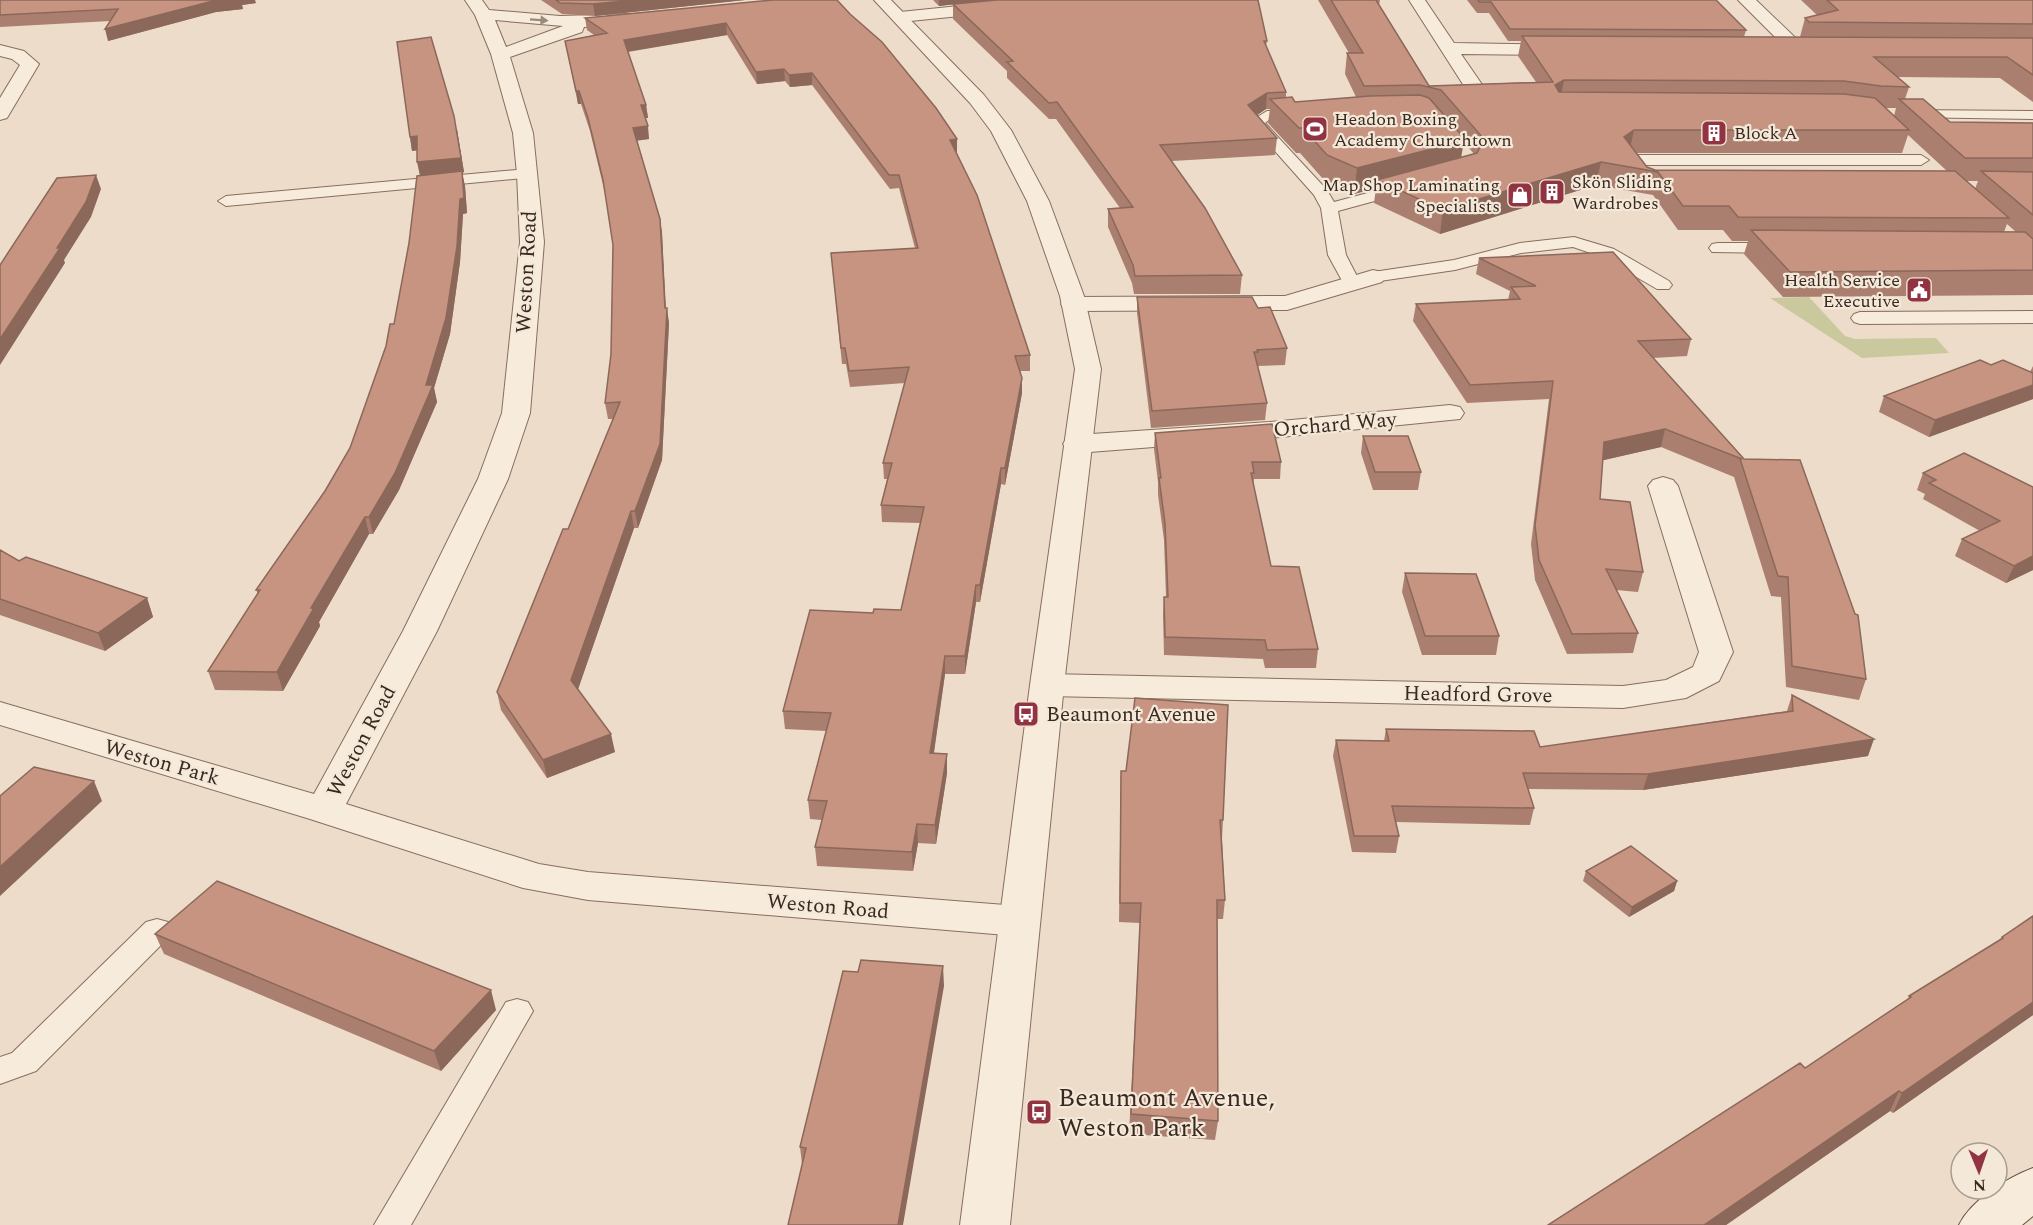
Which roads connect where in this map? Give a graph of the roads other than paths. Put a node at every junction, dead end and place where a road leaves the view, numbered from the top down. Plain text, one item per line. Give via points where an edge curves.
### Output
1 (1069, 0) edge
2 (1417, 0) edge
3 (1746, 0) edge
4 (479, 8) edge
5 (891, 8) edge
6 (653, 17) edge
7 (595, 22) junction
8 (1448, 48) junction
9 (0, 50) edge
10 (1584, 50) edge
11 (1775, 51) edge
12 (1799, 51) junction
13 (1822, 51) edge
14 (500, 54) junction
15 (1480, 96) edge
16 (0, 114) edge
17 (1313, 114) edge
18 (1898, 114) edge
19 (2032, 115) edge
20 (1907, 147) edge
21 (528, 174) junction
22 (1421, 183) edge
23 (1650, 186) edge
24 (226, 201) dead end
25 (1325, 201) junction
26 (1718, 248) dead end
27 (1800, 248) edge
28 (1362, 280) junction
29 (1663, 285) dead end
30 (1073, 304) junction
31 (2033, 317) edge
32 (1860, 318) dead end
33 (1450, 413) dead end
34 (1077, 444) junction
35 (1663, 486) dead end
36 (1047, 685) junction
37 (8, 725) edge
38 (324, 810) junction
39 (1019, 921) junction
40 (157, 930) edge
41 (518, 1011) dead end
42 (0, 1071) edge
43 (2033, 1189) edge
44 (392, 1225) edge
45 (986, 1225) edge
46 (1984, 1225) edge

1 - 5 street
2 - 8 street
3 - 12 street
4 -> 7 street via 533,20
4 - 14 street, Weston Road
5 - 30 street via 1001,130 1038,201
6 - 7 street
7 - 14 street
8 - 10 street
8 - 15 street
9 - 16 street via 18,55 30,64
11 - 12 street
12 - 13 street
14 - 21 street, Weston Road via 523,133
17 - 25 lane via 1267,115 1256,122
18 - 19 lane
20 - 23 lane via 1925,164 1629,160
21 - 24 lane
21 - 38 street, Weston Road via 531,242 516,413 493,479 425,621
22 - 25 lane
25 - 28 lane via 1337,255
26 - 27 lane
28 - 29 lane via 1455,265 1520,248 1574,242 1608,253
28 - 30 street via 1287,303
30 - 34 street via 1088,369
31 - 32 lane
33 - 34 street, Orchard Way
34 - 36 street
35 - 36 street, Headford Grove via 1716,652 1707,673 1674,690 1623,697
36 - 39 street
37 - 38 street, Weston Park
38 - 39 street, Weston Road via 537,878 588,886
39 - 45 street
40 - 42 lane via 24,1062
41 - 44 lane
43 - 46 street

